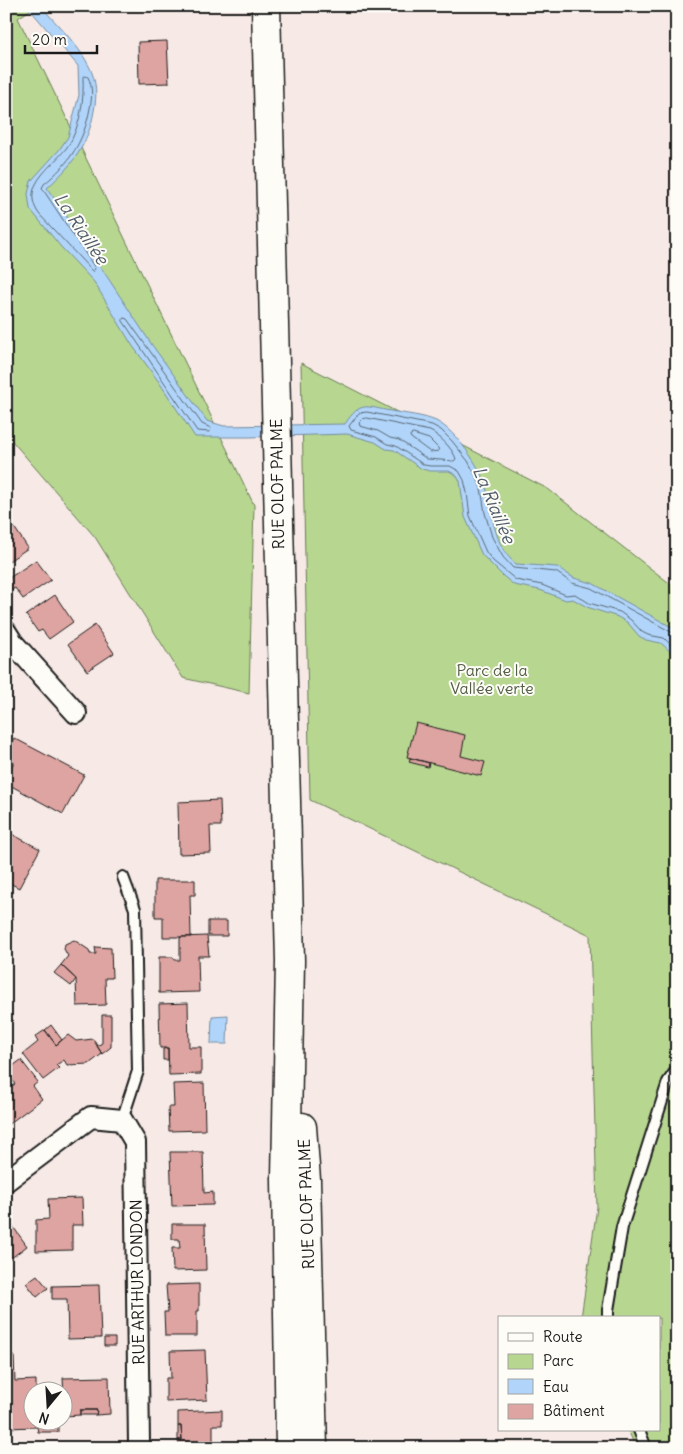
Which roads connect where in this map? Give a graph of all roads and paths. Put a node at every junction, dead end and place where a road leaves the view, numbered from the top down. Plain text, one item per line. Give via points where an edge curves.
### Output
1 (266, 6) edge
2 (8, 641) edge
3 (76, 713) dead end
4 (123, 877) dead end
5 (290, 962) junction
6 (677, 1069) edge
7 (122, 1120) junction
8 (6, 1181) edge
9 (608, 1316) edge
10 (640, 1432) edge
11 (137, 1448) edge
12 (290, 1448) edge
13 (313, 1448) edge
14 (646, 1448) edge

1 - 5 main road, RUE OLOF PALME
2 - 3 street
4 - 7 lane via 135,910 138,1070
5 - 12 main road, RUE OLOF PALME via 286,1179
5 - 13 main road, RUE OLOF PALME via 306,1180
6 - 9 lane via 668,1082 622,1227
7 - 8 street via 91,1117
7 - 11 street, RUE ARTHUR LONDON via 134,1142
10 - 14 lane

